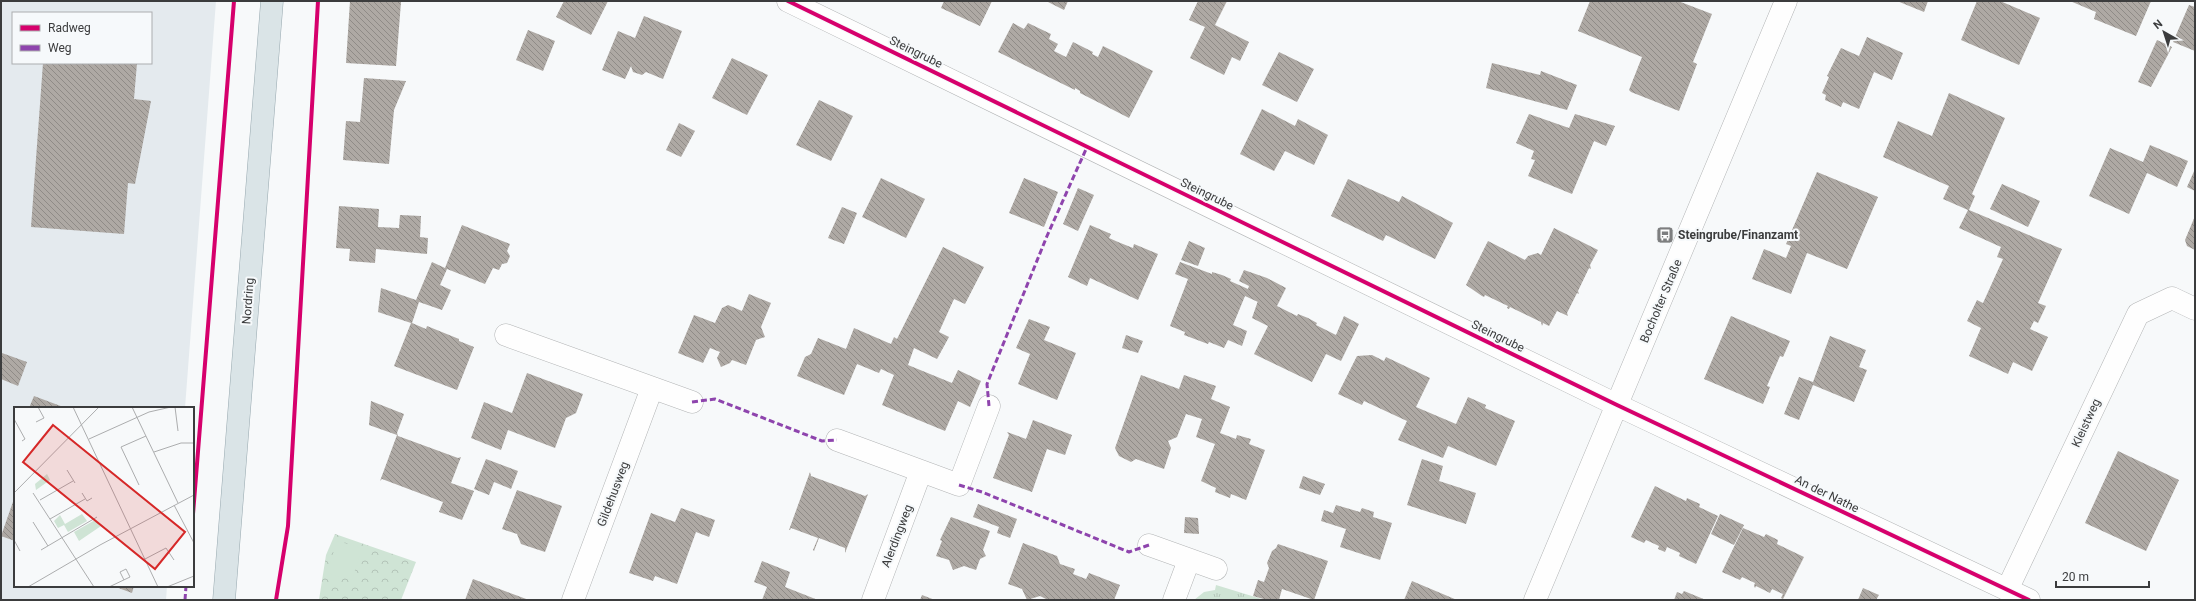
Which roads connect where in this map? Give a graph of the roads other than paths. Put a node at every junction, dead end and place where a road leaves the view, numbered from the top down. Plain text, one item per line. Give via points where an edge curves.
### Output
1 (272, 1) edge
2 (788, 1) edge
3 (1786, 1) edge
4 (2195, 308) edge
5 (506, 335) dead end
6 (652, 388) junction
7 (692, 402) dead end
8 (1617, 405) junction
9 (989, 406) dead end
10 (837, 440) dead end
11 (921, 471) junction
12 (1149, 545) dead end
13 (1189, 560) junction
14 (1216, 569) dead end
15 (2008, 590) junction
16 (224, 600) edge
17 (573, 600) edge
18 (873, 600) edge
19 (1174, 600) edge
20 (1534, 600) edge
21 (2029, 600) edge

1 - 16 main road, Nordring
2 - 8 street, Steingrube
3 - 8 street, Bocholter Straße
4 - 15 street, Kleistweg via 2172,298 2138,314
5 - 6 street
6 - 7 street
6 - 17 street, Gildehusweg
8 - 15 street, An der Nathe
8 - 20 street, Bocholter Straße
9 - 11 street via 959,485
10 - 11 street
11 - 18 street, Alerdingweg
12 - 13 street
13 - 14 street
13 - 19 street
15 - 21 street, An der Nathe

